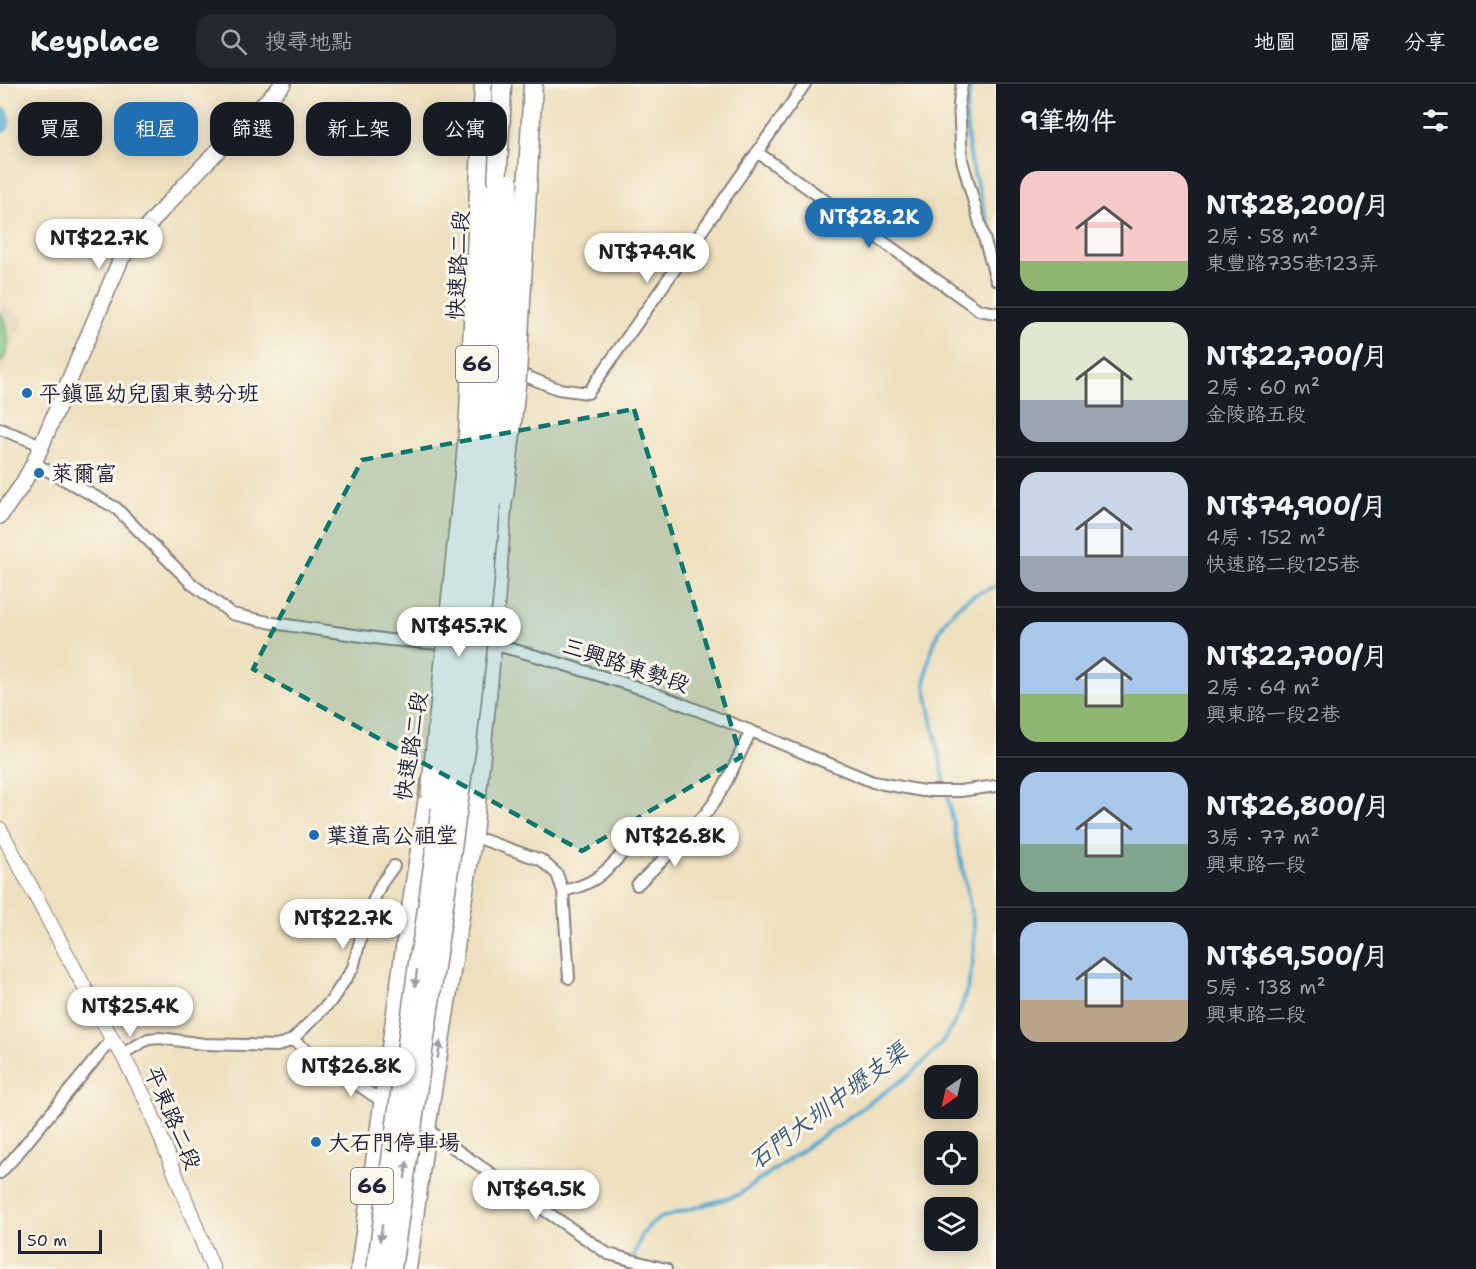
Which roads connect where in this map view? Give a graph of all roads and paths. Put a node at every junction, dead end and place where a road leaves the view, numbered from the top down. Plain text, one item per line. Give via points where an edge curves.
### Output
1 (283, 84) edge
2 (484, 84) edge
3 (492, 84) edge
4 (502, 84) edge
5 (513, 84) edge
6 (526, 84) edge
7 (533, 84) edge
8 (804, 84) edge
9 (962, 84) edge
10 (757, 152) junction
11 (996, 280) edge
12 (996, 313) edge
13 (523, 375) dead end
14 (0, 429) edge
15 (42, 446) junction
16 (34, 463) junction
17 (0, 516) edge
18 (451, 644) junction
19 (492, 646) junction
20 (751, 731) junction
21 (996, 786) edge
22 (0, 829) edge
23 (683, 831) junction
24 (484, 840) dead end
25 (394, 866) dead end
26 (637, 885) dead end
27 (564, 891) junction
28 (432, 932) junction
29 (569, 978) dead end
30 (112, 1039) junction
31 (292, 1040) junction
32 (122, 1054) junction
33 (383, 1103) junction
34 (426, 1129) junction
35 (0, 1173) edge
36 (213, 1269) edge
37 (360, 1269) edge
38 (376, 1269) edge
39 (392, 1269) edge
40 (407, 1269) edge
41 (666, 1269) edge

1 - 15 main road via 183,187 121,259
2 - 28 main road, bridge via 468,436 422,877
3 - 18 main road, 快速路二段 / 66 via 473,450
4 - 28 main road, 66, bridge via 483,417
5 - 28 main road, 66, bridge via 502,378 484,587 468,742
6 - 19 main road, 66 via 512,378
7 - 28 main road, bridge via 517,376 471,799
8 - 10 street
9 - 11 street via 962,160
10 - 12 street via 979,310
10 - 13 street via 588,393 558,389
14 - 15 street
15 - 16 main road
16 - 17 main road
16 - 18 street, 三興路東勢段 via 117,508 192,584 232,614 389,640
18 - 19 street, 三興路東勢段
18 - 33 main road, 快速路二段 / 66
19 - 20 street, 三興路東勢段 via 646,690
34 -> 19 main road, 66 via 474,834
20 - 21 street, 三興路東勢段 via 873,782 923,791
20 - 23 street via 717,799 699,822
22 - 30 street, 平東路二段
23 - 26 street via 679,844
23 - 27 street via 642,834 600,877
24 - 27 street via 541,860 557,874
25 - 31 street via 366,917 353,968 331,1001
27 - 29 street
28 -> 38 main road, 66, bridge via 418,956
39 -> 28 main road, 66, bridge
30 - 32 street, 平東路二段
30 - 35 street
31 - 32 street via 277,1046 154,1038
31 - 33 street
32 - 36 street, 平東路二段 via 146,1100
33 - 34 street
33 - 37 main road, 快速路二段 / 66
34 - 40 main road, 66
34 - 41 street via 608,1254

